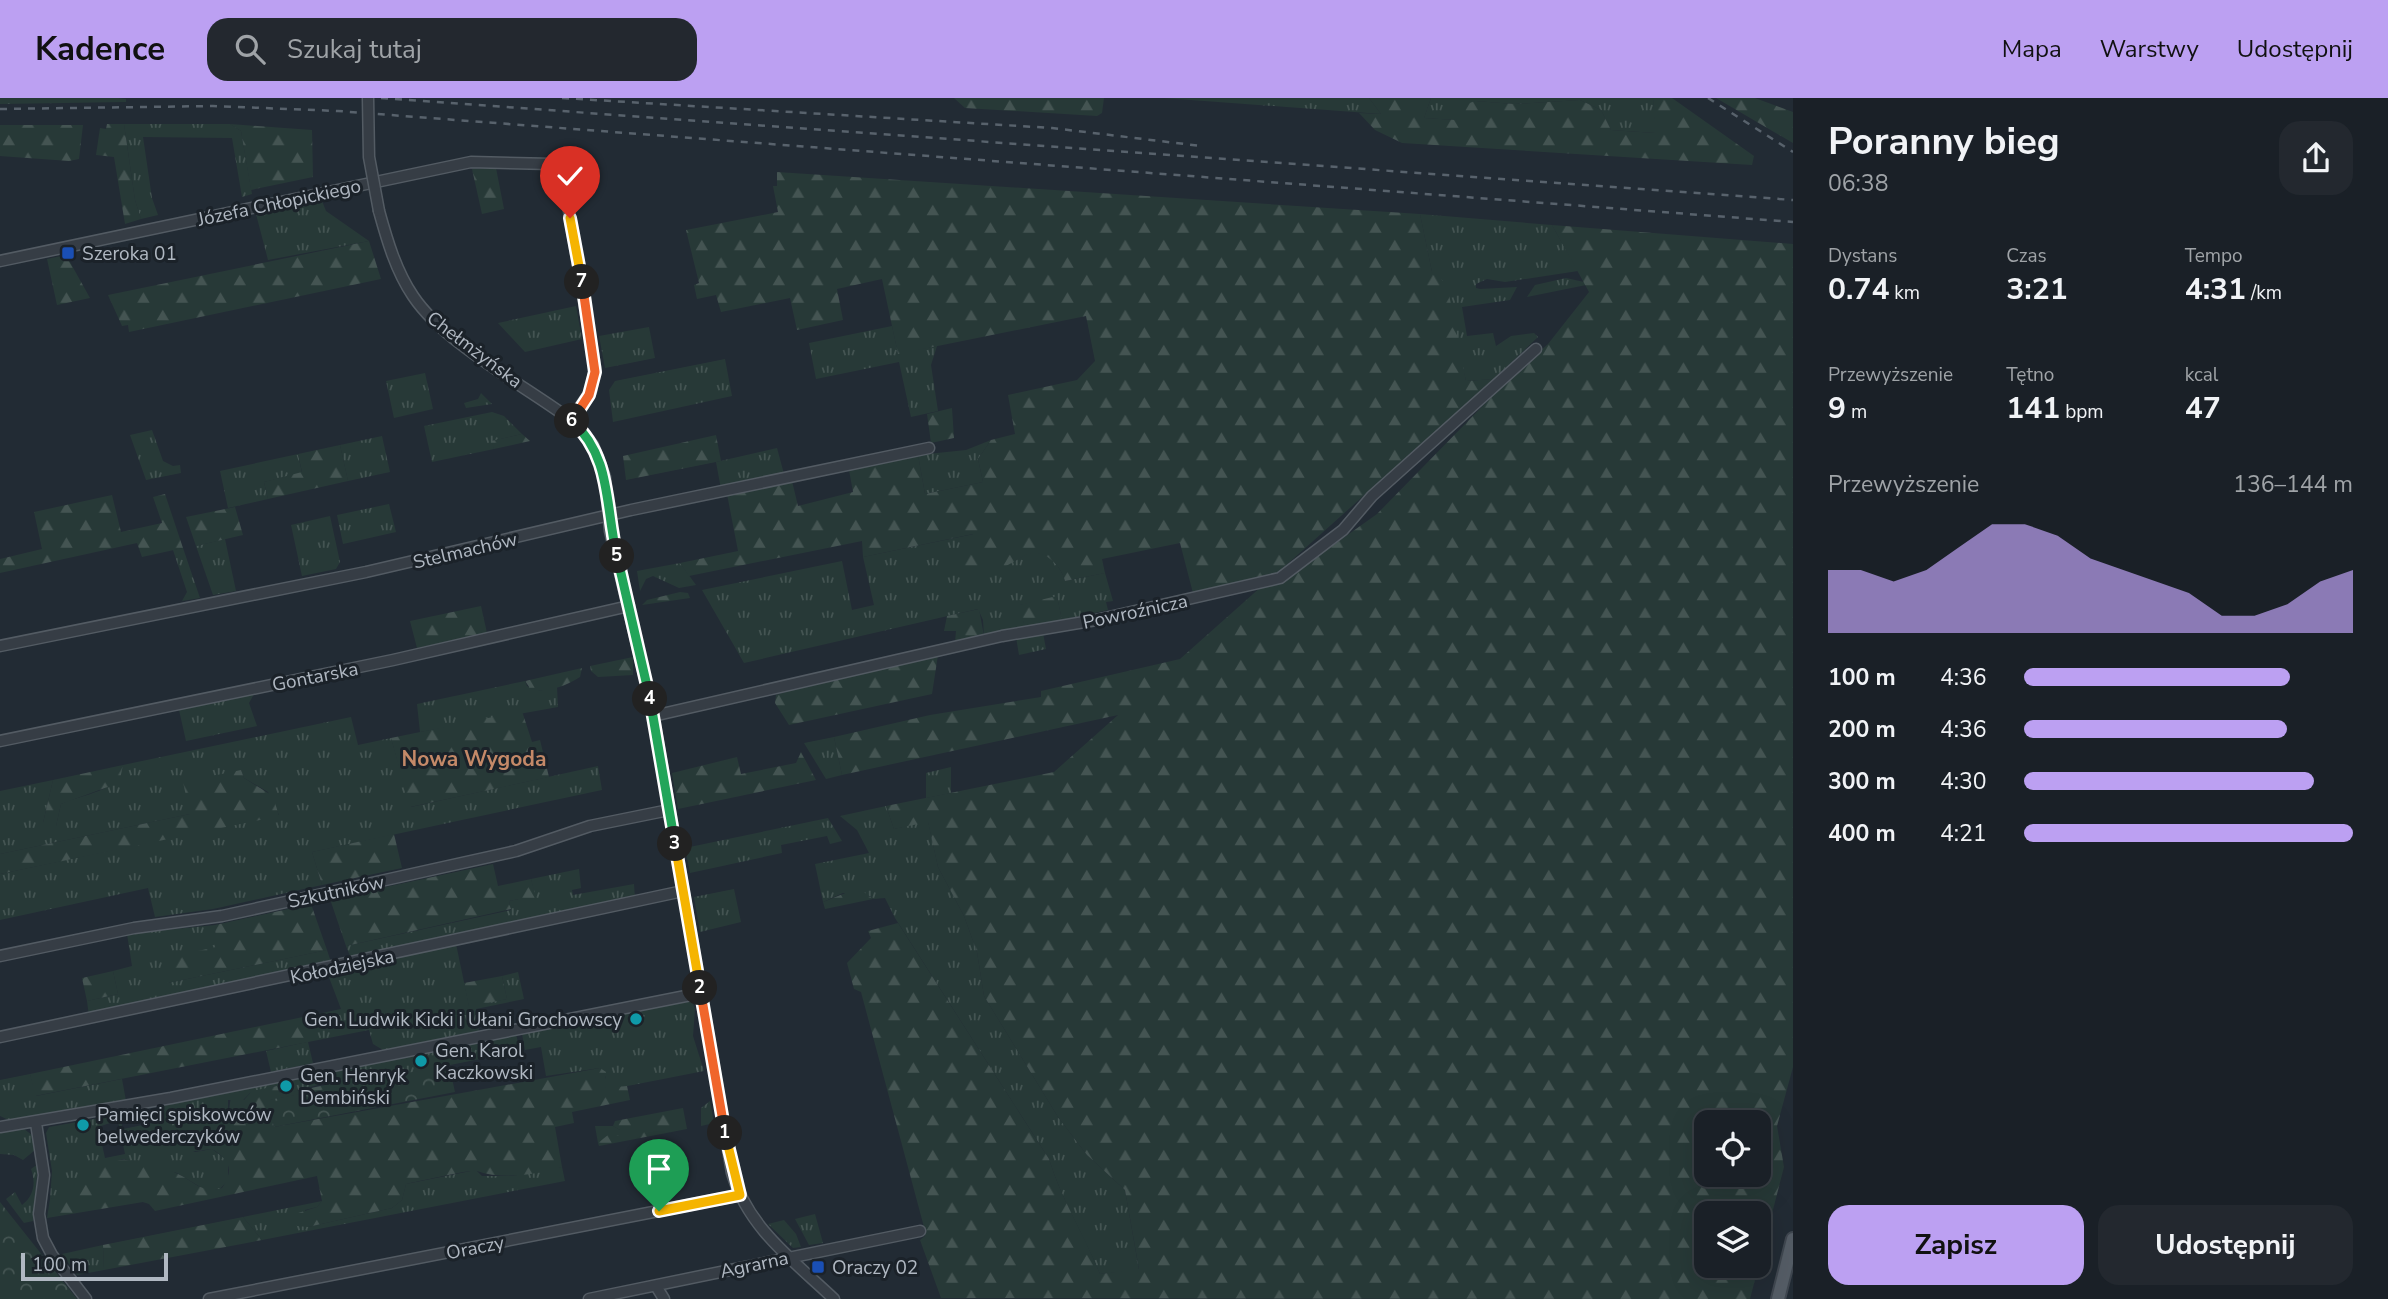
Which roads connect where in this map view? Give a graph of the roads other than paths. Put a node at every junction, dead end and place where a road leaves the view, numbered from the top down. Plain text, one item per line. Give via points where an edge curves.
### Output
1 (368, 98) edge
2 (0, 261) edge
3 (1536, 349) dead end
4 (571, 420) junction
5 (929, 448) dead end
6 (608, 518) junction
7 (629, 606) junction
8 (0, 646) edge
9 (653, 716) junction
10 (0, 741) edge
11 (669, 810) junction
12 (683, 891) junction
13 (0, 956) edge
14 (701, 993) junction
15 (0, 1037) edge
16 (36, 1123) junction
17 (0, 1127) edge
18 (740, 1195) junction
19 (920, 1231) dead end
20 (1793, 1239) edge
21 (788, 1256) junction
22 (656, 1286) junction
23 (86, 1299) edge
24 (209, 1299) edge
25 (589, 1299) edge
26 (664, 1299) edge
27 (834, 1299) edge
28 (1778, 1299) edge

1 - 4 street, Chełmżyńska, bridge via 368,150 379,211 401,275 425,312 454,337
2 - 4 street, Józefa Chłopickiego via 471,162 550,164 563,174 595,367 589,395
3 - 9 street, Powroźnicza via 1372,496 1343,530 1280,578
4 - 6 street, Chełmżyńska via 599,457
5 - 6 street, Stelmachów
6 - 7 street, Chełmżyńska
6 - 8 street, Stelmachów
7 - 9 street, Chełmżyńska
7 - 10 street, Gontarska
9 - 11 street, Chełmżyńska
11 - 12 street, Chełmżyńska
11 - 13 street, Szkutników via 590,826 516,851 283,903
12 - 14 street, Chełmżyńska
12 - 15 street, Kołodziejska
14 - 16 street
14 - 18 street, Chełmżyńska via 732,1173
16 - 17 street
16 - 23 street via 44,1175 39,1214 43,1238
18 - 21 street, Chełmżyńska via 761,1229
18 - 24 street, Oraczy
19 - 21 street, Agrarna
20 - 28 main road
21 - 22 street, Agrarna
21 - 27 street, Chełmżyńska
22 - 25 street, Agrarna
22 - 26 street

